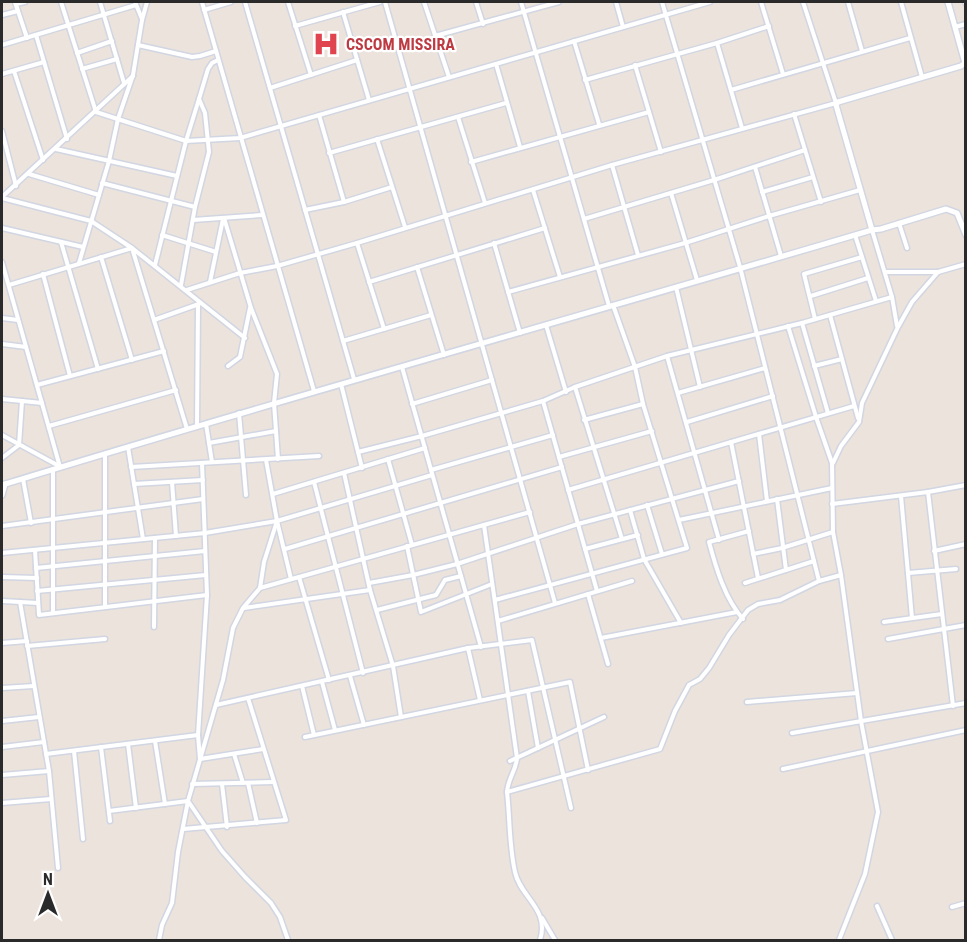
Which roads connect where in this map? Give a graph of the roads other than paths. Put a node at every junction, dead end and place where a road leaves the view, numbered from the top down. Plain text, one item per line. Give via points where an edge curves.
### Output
1 (25, 2) edge
2 (61, 2) edge
3 (100, 2) edge
4 (147, 2) edge
5 (202, 2) edge
6 (231, 2) edge
7 (245, 2) edge
8 (288, 2) edge
9 (380, 2) edge
10 (385, 2) edge
11 (424, 2) edge
12 (476, 2) edge
13 (520, 2) edge
14 (560, 2) edge
15 (616, 2) edge
16 (662, 2) edge
17 (707, 2) edge
18 (761, 2) edge
19 (803, 2) edge
20 (849, 2) edge
21 (901, 2) edge
22 (948, 2) edge
23 (15, 3) edge
24 (136, 3) edge
25 (204, 10) junction
26 (18, 11) junction
27 (343, 12) junction
28 (524, 13) junction
29 (104, 14) junction
30 (666, 14) junction
31 (2, 15) edge
32 (142, 20) junction
33 (483, 24) junction
34 (966, 24) edge
35 (68, 25) junction
36 (295, 26) junction
37 (769, 26) junction
38 (623, 27) junction
39 (955, 27) junction
40 (36, 35) junction
41 (435, 36) junction
42 (27, 38) junction
43 (910, 38) junction
44 (112, 41) junction
45 (574, 41) junction
46 (717, 43) junction
47 (2, 45) edge
48 (138, 45) junction
49 (963, 48) edge
50 (216, 51) junction
51 (862, 51) junction
52 (535, 52) junction
53 (77, 53) junction
54 (678, 55) junction
55 (117, 59) junction
56 (218, 60) junction
57 (357, 60) junction
58 (44, 62) junction
59 (823, 62) junction
60 (496, 64) junction
61 (635, 65) junction
62 (965, 65) edge
63 (82, 69) junction
64 (14, 70) junction
65 (2, 74) edge
66 (783, 74) junction
67 (133, 75) junction
68 (311, 75) junction
69 (449, 77) junction
70 (922, 77) junction
71 (585, 81) junction
72 (124, 83) junction
73 (270, 88) junction
74 (410, 89) junction
75 (730, 90) junction
76 (199, 99) junction
77 (369, 100) junction
78 (506, 103) junction
79 (836, 103) junction
80 (96, 112) junction
81 (649, 112) junction
82 (794, 114) junction
83 (319, 115) junction
84 (458, 117) junction
85 (118, 119) junction
86 (599, 124) junction
87 (280, 126) junction
88 (420, 127) junction
89 (742, 128) junction
90 (2, 132) edge
91 (560, 136) junction
92 (240, 138) junction
93 (66, 139) junction
94 (209, 139) junction
95 (377, 139) junction
96 (702, 140) junction
97 (186, 141) junction
98 (520, 147) junction
99 (56, 149) junction
100 (805, 150) junction
101 (661, 152) junction
102 (329, 153) junction
103 (44, 160) junction
104 (109, 161) junction
105 (471, 162) junction
106 (612, 165) junction
107 (755, 167) junction
108 (29, 174) junction
109 (177, 176) junction
110 (572, 177) junction
111 (813, 177) junction
112 (714, 180) junction
113 (102, 183) junction
114 (16, 186) junction
115 (392, 188) junction
116 (533, 190) junction
117 (860, 190) junction
118 (762, 192) junction
119 (671, 193) junction
120 (99, 195) junction
121 (2, 198) edge
122 (171, 201) junction
123 (344, 202) junction
124 (821, 202) junction
125 (485, 204) junction
126 (195, 207) junction
127 (624, 207) junction
128 (305, 210) junction
129 (262, 215) junction
130 (446, 215) junction
131 (769, 216) junction
132 (224, 218) junction
133 (584, 219) junction
134 (193, 220) junction
135 (91, 221) junction
136 (899, 223) junction
137 (405, 227) junction
138 (2, 228) edge
139 (545, 228) junction
140 (729, 229) junction
141 (872, 230) junction
142 (162, 235) junction
143 (855, 235) junction
144 (966, 235) edge
145 (61, 242) junction
146 (357, 243) junction
147 (494, 243) junction
148 (685, 243) junction
149 (189, 244) junction
150 (83, 248) junction
151 (132, 248) junction
152 (907, 248) dead end
153 (216, 252) junction
154 (318, 254) junction
155 (456, 254) junction
156 (638, 255) junction
157 (781, 256) junction
158 (100, 257) junction
159 (862, 257) junction
160 (2, 262) edge
161 (79, 264) junction
162 (966, 264) edge
163 (154, 265) junction
164 (277, 266) junction
165 (68, 267) junction
166 (417, 267) junction
167 (598, 267) junction
168 (740, 267) junction
169 (885, 272) junction
170 (938, 272) junction
171 (240, 273) junction
172 (43, 274) junction
173 (560, 277) junction
174 (868, 278) junction
175 (696, 280) junction
176 (210, 282) junction
177 (369, 282) junction
178 (9, 285) junction
179 (181, 285) junction
180 (676, 286) junction
181 (187, 290) junction
182 (508, 292) junction
183 (811, 296) junction
184 (892, 297) junction
185 (876, 301) junction
186 (200, 304) junction
187 (611, 306) junction
188 (251, 308) junction
189 (431, 315) junction
190 (830, 315) junction
191 (2, 318) edge
192 (815, 319) junction
193 (18, 320) junction
194 (154, 320) junction
195 (802, 323) junction
196 (546, 325) junction
197 (788, 326) junction
198 (898, 327) junction
199 (384, 329) junction
200 (520, 333) junction
201 (757, 334) junction
202 (245, 338) junction
203 (343, 341) junction
204 (482, 344) junction
205 (2, 345) edge
206 (26, 346) junction
207 (691, 350) junction
208 (164, 351) junction
209 (444, 355) junction
210 (667, 356) junction
211 (842, 359) junction
212 (132, 360) junction
213 (228, 366) dead end
214 (814, 366) junction
215 (402, 367) junction
216 (635, 367) junction
217 (765, 368) junction
218 (98, 369) junction
219 (70, 376) junction
220 (354, 379) junction
221 (492, 380) junction
222 (341, 383) junction
223 (37, 385) junction
224 (575, 387) junction
225 (700, 387) junction
226 (176, 390) junction
227 (314, 391) junction
228 (566, 392) junction
229 (678, 393) junction
230 (773, 396) junction
231 (2, 399) edge
232 (22, 401) junction
233 (543, 401) junction
234 (42, 403) junction
235 (274, 403) junction
236 (412, 404) junction
237 (643, 404) junction
238 (854, 406) junction
239 (239, 413) junction
240 (501, 413) junction
241 (828, 413) junction
242 (816, 417) junction
243 (584, 420) junction
244 (687, 422) junction
245 (859, 422) junction
246 (206, 424) junction
247 (49, 426) junction
248 (197, 426) junction
249 (781, 427) junction
250 (187, 429) junction
251 (276, 431) junction
252 (652, 432) junction
253 (759, 434) junction
254 (2, 435) edge
255 (553, 435) junction
256 (422, 436) junction
257 (242, 437) junction
258 (731, 442) junction
259 (209, 443) junction
260 (18, 445) junction
261 (128, 447) junction
262 (511, 447) junction
263 (425, 448) junction
264 (593, 448) junction
265 (358, 452) junction
266 (695, 453) junction
267 (105, 454) junction
268 (319, 456) dead end
269 (559, 457) junction
270 (2, 458) edge
271 (278, 459) junction
272 (388, 459) junction
273 (266, 460) junction
274 (243, 461) junction
275 (212, 462) junction
276 (202, 463) junction
277 (661, 463) junction
278 (832, 464) junction
279 (60, 467) junction
280 (131, 467) junction
281 (562, 467) junction
282 (362, 468) junction
283 (53, 469) junction
284 (344, 473) junction
285 (432, 473) junction
286 (23, 478) junction
287 (520, 479) junction
288 (202, 480) junction
289 (603, 480) junction
290 (739, 481) junction
291 (172, 482) junction
292 (314, 482) junction
293 (3, 484) edge
294 (134, 484) junction
295 (966, 485) edge
296 (396, 486) junction
297 (832, 488) junction
298 (705, 489) junction
299 (568, 490) junction
300 (928, 492) junction
301 (273, 494) junction
302 (2, 495) edge
303 (246, 495) dead end
304 (798, 495) junction
305 (901, 496) junction
306 (672, 498) junction
307 (203, 499) junction
308 (350, 499) junction
309 (777, 499) junction
310 (767, 501) junction
311 (173, 503) junction
312 (440, 503) junction
313 (832, 504) junction
314 (647, 505) junction
315 (744, 506) junction
316 (320, 507) junction
317 (138, 508) junction
318 (630, 510) junction
319 (530, 512) junction
320 (711, 512) junction
321 (105, 514) junction
322 (404, 514) junction
323 (613, 514) junction
324 (53, 520) junction
325 (678, 520) junction
326 (277, 522) junction
327 (31, 523) junction
328 (578, 524) junction
329 (484, 525) junction
330 (2, 526) edge
331 (357, 528) junction
332 (749, 531) junction
333 (833, 532) junction
334 (205, 533) junction
335 (449, 535) junction
336 (638, 535) junction
337 (176, 536) junction
338 (328, 537) junction
339 (155, 538) junction
340 (537, 538) junction
341 (143, 539) junction
342 (622, 539) junction
343 (809, 539) junction
344 (719, 540) junction
345 (105, 543) junction
346 (966, 544) edge
347 (409, 546) junction
348 (782, 548) junction
349 (53, 549) junction
350 (285, 549) junction
351 (585, 549) junction
352 (35, 550) junction
353 (205, 551) junction
354 (934, 551) junction
355 (2, 553) edge
356 (489, 554) junction
357 (662, 554) junction
358 (753, 554) junction
359 (154, 556) junction
360 (363, 558) junction
361 (644, 559) junction
362 (105, 560) junction
363 (814, 561) junction
364 (457, 564) junction
365 (53, 566) junction
366 (336, 566) junction
367 (36, 568) junction
368 (956, 569) dead end
369 (786, 570) junction
370 (937, 571) junction
371 (592, 573) junction
372 (908, 573) junction
373 (206, 574) junction
374 (413, 575) junction
375 (841, 575) junction
376 (461, 576) junction
377 (2, 577) edge
378 (299, 577) junction
379 (37, 578) junction
380 (758, 578) junction
381 (291, 579) junction
382 (154, 580) junction
383 (632, 581) dead end
384 (819, 581) junction
385 (369, 583) junction
386 (745, 583) dead end
387 (105, 584) junction
388 (492, 584) junction
389 (550, 585) junction
390 (260, 588) junction
391 (53, 589) junction
392 (370, 590) junction
393 (38, 591) junction
394 (597, 591) junction
395 (343, 594) junction
396 (588, 594) junction
397 (207, 595) junction
398 (436, 595) junction
399 (466, 595) junction
400 (305, 599) junction
401 (495, 600) junction
402 (2, 601) edge
403 (153, 601) junction
404 (418, 601) junction
405 (20, 602) junction
406 (38, 603) junction
407 (555, 603) junction
408 (442, 604) junction
409 (105, 607) junction
410 (243, 608) junction
411 (376, 610) junction
412 (737, 612) junction
413 (53, 613) junction
414 (942, 614) junction
415 (912, 618) junction
416 (743, 619) junction
417 (498, 621) junction
418 (884, 622) dead end
419 (681, 623) junction
420 (966, 625) edge
421 (154, 627) dead end
422 (944, 629) junction
423 (601, 638) junction
424 (105, 639) dead end
425 (888, 639) dead end
426 (2, 643) edge
427 (27, 644) junction
428 (502, 644) junction
429 (481, 647) junction
430 (468, 648) junction
431 (608, 663) dead end
432 (393, 666) junction
433 (363, 673) junction
434 (350, 676) junction
435 (329, 680) junction
436 (322, 682) junction
437 (34, 686) junction
438 (302, 686) junction
439 (543, 687) junction
440 (2, 688) edge
441 (528, 691) junction
442 (857, 693) junction
443 (508, 695) junction
444 (248, 698) junction
445 (481, 700) junction
446 (747, 702) dead end
447 (966, 703) edge
448 (216, 705) junction
449 (953, 706) junction
450 (39, 717) junction
451 (401, 717) junction
452 (604, 717) dead end
453 (2, 721) edge
454 (861, 721) junction
455 (364, 725) junction
456 (580, 728) junction
457 (966, 730) edge
458 (335, 731) junction
459 (792, 733) dead end
460 (198, 735) junction
461 (314, 735) junction
462 (305, 737) dead end
463 (555, 740) junction
464 (155, 741) junction
465 (44, 742) junction
466 (128, 744) junction
467 (2, 747) edge
468 (101, 747) junction
469 (538, 748) junction
470 (263, 749) junction
471 (74, 751) junction
472 (867, 751) junction
473 (46, 754) junction
474 (234, 754) junction
475 (517, 758) junction
476 (200, 759) junction
477 (510, 761) dead end
478 (783, 769) dead end
479 (588, 770) junction
480 (49, 771) junction
481 (2, 776) edge
482 (564, 776) junction
483 (273, 782) junction
484 (243, 783) junction
485 (248, 783) junction
486 (192, 784) junction
487 (222, 784) junction
488 (507, 792) junction
489 (51, 799) junction
490 (188, 801) junction
491 (2, 803) edge
492 (165, 804) junction
493 (136, 808) junction
494 (571, 808) dead end
495 (109, 811) junction
496 (110, 821) dead end
497 (257, 823) junction
498 (226, 827) junction
499 (206, 829) junction
500 (183, 830) junction
501 (84, 839) dead end
502 (58, 868) dead end
503 (966, 903) edge
504 (877, 906) dead end
505 (952, 907) dead end
506 (540, 915) junction
507 (159, 940) edge
508 (288, 940) edge
509 (540, 940) edge
510 (555, 940) edge
511 (839, 940) edge
512 (892, 940) edge

1 - 23 street
2 - 35 street
3 - 29 street
4 - 32 street
5 - 25 street
6 - 25 street
7 - 73 street
8 - 36 street
9 - 27 street
10 - 74 street
11 - 41 street
12 - 33 street
13 - 28 street
14 - 28 street
15 - 38 street
16 - 30 street
17 - 30 street
18 - 37 street
19 - 59 street
20 - 51 street
21 - 43 street
22 - 39 street
23 - 26 street
24 - 29 street
24 - 32 street
25 - 50 street
26 - 31 street
26 - 42 street
27 - 36 street
27 - 57 street
28 - 33 street
28 - 52 street
29 - 35 street
29 - 44 street
30 - 38 street
30 - 54 street
32 - 48 street
33 - 41 street
34 - 39 street
35 - 40 street
35 - 53 street
36 - 68 street
37 - 46 street
37 - 66 street
38 - 45 street
39 - 49 street
40 - 42 street
40 - 58 street
41 - 69 street
42 - 47 street
43 - 51 street
43 - 70 street
44 - 53 street
44 - 55 street
45 - 52 street
45 - 71 street
46 - 54 street
46 - 75 street
48 - 50 street via 192,57
48 - 67 street
49 - 62 street
50 - 56 street
51 - 59 street
52 - 60 street
52 - 91 street
53 - 63 street
54 - 61 street
54 - 96 street
55 - 63 street
55 - 72 street
56 - 76 street via 208,69
56 - 92 street
57 - 68 street
57 - 77 street
58 - 64 street
58 - 93 street
59 - 66 street
59 - 79 street
60 - 69 street
60 - 78 street
61 - 71 street
61 - 81 street
62 - 70 street
63 - 80 street
64 - 65 street
64 - 103 street
66 - 75 street
67 - 72 street
67 - 85 street
68 - 73 street
69 - 74 street
70 - 79 street
71 - 86 street
72 - 80 street
73 - 87 street
74 - 77 street
74 - 88 street
75 - 89 street
76 - 94 street
76 - 97 street
77 - 83 street
78 - 84 street
78 - 98 street
79 - 82 street
79 - 117 street
80 - 85 street
80 - 93 street
81 - 86 street
81 - 101 street
82 - 89 street
82 - 100 street
83 - 87 street
83 - 102 street
84 - 88 street
84 - 105 street
85 - 97 street
85 - 104 street
86 - 91 street
87 - 92 street
87 - 128 street
88 - 95 street
88 - 130 street
89 - 96 street
90 - 114 street
91 - 98 street
91 - 110 street
92 - 94 street
92 - 129 street
93 - 99 street
94 - 97 street
94 - 126 street
95 - 102 street
95 - 115 street
96 - 101 street
96 - 112 street
97 - 109 street
98 - 105 street
99 - 103 street
99 - 104 street
100 - 107 street
100 - 111 street
101 - 106 street
102 - 123 street
103 - 108 street
104 - 109 street
104 - 113 street
105 - 125 street
106 - 110 street
106 - 127 street
107 - 112 street
107 - 118 street
108 - 114 street
108 - 120 street
109 - 122 street
110 - 116 street
110 - 133 street
111 - 118 street
111 - 124 street
112 - 119 street
112 - 140 street
113 - 120 street
113 - 122 street
114 - 121 street
115 - 123 street
115 - 137 street
116 - 125 street
116 - 139 street
117 - 124 street
117 - 141 street
118 - 131 street
119 - 127 street
119 - 148 street
120 - 135 street
121 - 135 street
122 - 126 street
122 - 142 street
123 - 128 street
124 - 131 street
125 - 130 street
126 - 134 street
127 - 133 street
127 - 156 street
128 - 154 street
129 - 132 street
129 - 164 street
130 - 137 street
130 - 155 street
131 - 140 street
131 - 157 street
132 - 134 street
132 - 153 street
132 - 171 street
133 - 167 street
134 - 149 street
135 - 150 street
135 - 151 street
136 - 141 street
136 - 144 street via 946,209 957,213
136 - 152 street
137 - 146 street
138 - 145 street
139 - 147 street
139 - 173 street
140 - 148 street
140 - 168 street
141 - 143 street
141 - 169 street
142 - 149 street
142 - 163 street
143 - 157 street
143 - 159 street
145 - 150 street
145 - 165 street
146 - 154 street
146 - 177 street
147 - 155 street
147 - 182 street
148 - 156 street
148 - 175 street
149 - 153 street
149 - 179 street
150 - 161 street
151 - 158 street
151 - 163 street
151 - 194 street
153 - 176 street
154 - 164 street
154 - 203 street
155 - 166 street
155 - 204 street
156 - 167 street
157 - 168 street
158 - 161 street
158 - 212 street
159 - 174 street
159 - 183 street via 804,274
160 - 178 street
161 - 165 street
162 - 170 street
163 - 179 street
164 - 171 street
164 - 227 street
165 - 172 street
165 - 218 street
166 - 177 street
166 - 189 street
167 - 173 street
167 - 187 street
168 - 175 street
168 - 201 street
169 - 170 street
169 - 184 street
170 - 198 street via 912,302
171 - 176 street
171 - 188 street
172 - 178 street
172 - 219 street
173 - 182 street
174 - 183 street
174 - 185 street
175 - 180 street
176 - 181 street
177 - 199 street
178 - 193 street
179 - 181 street
180 - 187 street
180 - 207 street
181 - 186 street
182 - 200 street
183 - 192 street
184 - 185 street
184 - 198 street
185 - 190 street
186 - 194 street
186 - 202 street
186 - 248 street
187 - 196 street
187 - 216 street
188 - 202 street
188 - 235 street via 277,374
189 - 199 street
189 - 209 street
190 - 192 street
190 - 211 street
191 - 193 street
192 - 195 street
193 - 206 street
194 - 208 street
195 - 197 street
195 - 214 street
196 - 200 street
196 - 228 street
197 - 201 street
197 - 242 street
198 - 245 street via 862,403
199 - 203 street
200 - 204 street
201 - 207 street
201 - 217 street
202 - 213 street via 240,357
203 - 220 street
204 - 209 street
204 - 221 street
205 - 206 street
206 - 223 street
207 - 210 street
207 - 225 street
208 - 212 street
208 - 226 street
209 - 215 street
210 - 216 street
210 - 229 street
211 - 214 street
211 - 238 street
212 - 218 street
214 - 241 street
215 - 220 street
215 - 236 street
216 - 224 street
216 - 237 street
217 - 225 street
217 - 230 street
218 - 219 street
219 - 223 street
220 - 222 street
221 - 236 street
221 - 240 street
222 - 227 street
222 - 265 street
223 - 234 street
224 - 228 street
224 - 243 street
225 - 229 street
226 - 247 street
226 - 250 street
227 - 235 street
228 - 233 street
229 - 244 street
230 - 244 street
230 - 249 street
231 - 232 street
232 - 234 street
232 - 260 street
233 - 240 street
233 - 255 street
234 - 247 street
235 - 239 street
235 - 251 street
236 - 256 street
237 - 243 street
237 - 252 street
238 - 241 street
238 - 245 street
239 - 246 street
239 - 257 street
240 - 256 street
240 - 262 street
241 - 242 street
242 - 249 street
242 - 278 street
243 - 264 street
244 - 266 street
245 - 278 street
246 - 248 street
246 - 259 street
247 - 279 street
248 - 250 street
249 - 253 street
249 - 304 street
250 - 261 street
251 - 257 street
251 - 271 street
252 - 264 street
252 - 277 street
253 - 258 street
253 - 310 street
254 - 260 street
255 - 262 street
255 - 269 street
256 - 263 street
256 - 265 street
257 - 259 street
257 - 274 street
258 - 266 street
258 - 290 street
259 - 275 street
260 - 270 street
260 - 279 street
261 - 267 street
261 - 280 street
262 - 285 street
262 - 287 street
263 - 272 street
263 - 285 street
264 - 269 street
264 - 289 street
265 - 282 street
266 - 277 street
266 - 298 street
267 - 279 street
267 - 321 street
268 - 271 street
269 - 281 street
271 - 273 street
272 - 282 street
272 - 296 street
273 - 274 street
273 - 301 street
274 - 275 street
274 - 303 street
275 - 276 street
276 - 280 street
276 - 288 street
277 - 289 street
277 - 306 street
278 - 297 street
279 - 283 street
280 - 294 street
281 - 287 street
281 - 299 street
282 - 284 street
283 - 286 street
283 - 324 street
284 - 292 street
284 - 308 street
285 - 296 street
285 - 312 street
286 - 293 street
286 - 327 street
287 - 312 street
287 - 319 street
288 - 291 street
288 - 307 street
289 - 299 street
289 - 323 street
290 - 298 street
290 - 315 street
291 - 294 street
291 - 311 street
292 - 301 street
292 - 316 street
293 - 302 street
294 - 317 street
295 - 300 street
296 - 308 street
296 - 322 street
297 - 304 street
297 - 313 street
298 - 306 street
298 - 320 street
299 - 328 street
300 - 305 street
300 - 354 street
301 - 326 street
304 - 309 street
304 - 343 street
305 - 313 street
305 - 372 street
306 - 314 street
306 - 325 street
307 - 311 street
307 - 334 street
308 - 316 street
308 - 331 street
309 - 310 street
309 - 348 street
310 - 315 street
311 - 317 street
311 - 337 street
312 - 322 street
312 - 335 street
313 - 333 street
314 - 318 street
314 - 357 street
315 - 320 street
315 - 332 street
316 - 326 street
316 - 338 street
317 - 321 street
317 - 341 street
318 - 323 street
318 - 336 street
319 - 329 street
319 - 340 street
320 - 325 street
320 - 344 street
321 - 324 street
321 - 345 street
322 - 331 street
322 - 347 street
323 - 328 street
323 - 342 street
324 - 327 street
324 - 349 street
325 - 357 street via 687,548
326 - 334 street
326 - 350 street
326 - 390 street
327 - 330 street
328 - 340 street
328 - 351 street
329 - 335 street
329 - 356 street
331 - 338 street
331 - 360 street
332 - 344 street
332 - 358 street
333 - 343 street
333 - 375 street
334 - 337 street
334 - 353 street
335 - 347 street
335 - 364 street
336 - 342 street
336 - 361 street
337 - 339 street
338 - 350 street
338 - 366 street
339 - 341 street
339 - 359 street
340 - 356 street
340 - 389 street
341 - 345 street
342 - 351 street
343 - 348 street
343 - 363 street
344 - 412 street via 709,542 717,571
345 - 349 street
345 - 362 street
346 - 354 street
347 - 360 street
347 - 374 street
348 - 358 street
348 - 369 street
349 - 352 street
349 - 365 street
350 - 381 street
351 - 371 street
352 - 355 street
352 - 367 street
353 - 359 street
353 - 373 street
354 - 370 street
356 - 364 street
356 - 388 street
357 - 361 street
358 - 380 street
359 - 362 street
359 - 382 street
360 - 366 street
360 - 385 street
361 - 371 street
361 - 419 street
362 - 365 street
362 - 387 street
363 - 369 street
363 - 384 street
364 - 374 street
364 - 376 street
365 - 367 street
365 - 391 street
366 - 378 street
366 - 395 street
367 - 379 street
368 - 370 street
369 - 380 street
370 - 372 street
370 - 414 street
371 - 389 street
371 - 394 street
372 - 415 street
373 - 382 street
373 - 397 street
374 - 385 street
374 - 404 street
375 - 384 street
375 - 442 street
376 - 398 street via 445,580
376 - 399 street
377 - 379 street
378 - 381 street
378 - 400 street
379 - 393 street
380 - 386 street
381 - 390 street
382 - 387 street
382 - 403 street
383 - 394 street
384 - 416 street via 780,600 758,604
385 - 392 street
387 - 391 street
387 - 409 street
388 - 399 street
388 - 401 street
389 - 401 street
389 - 407 street
390 - 410 street
391 - 393 street
391 - 413 street
392 - 395 street
392 - 411 street
393 - 406 street
394 - 396 street
395 - 400 street
395 - 433 street
396 - 407 street
396 - 423 street
397 - 403 street
397 - 460 street
398 - 404 street
398 - 408 street
399 - 408 street
399 - 429 street
400 - 410 street
400 - 435 street
401 - 417 street
402 - 405 street
403 - 409 street
403 - 421 street
404 - 408 street via 421,612
404 - 411 street
405 - 406 street
405 - 427 street
406 - 413 street via 39,615
407 - 417 street
409 - 413 street
410 - 448 street via 233,628
411 - 432 street
412 - 416 street
412 - 419 street
414 - 415 street
414 - 422 street
415 - 418 street
416 - 479 street via 700,679 689,685 660,749
417 - 428 street
419 - 423 street
420 - 422 street
422 - 425 street
422 - 449 street
423 - 431 street
424 - 427 street
426 - 427 street
427 - 437 street
428 - 429 street
428 - 439 street via 532,640
428 - 443 street
429 - 430 street
430 - 432 street
430 - 445 street
432 - 433 street
432 - 451 street
433 - 434 street
434 - 435 street
434 - 455 street
435 - 436 street
436 - 438 street
436 - 458 street
437 - 440 street
437 - 450 street
438 - 444 street
438 - 461 street
439 - 441 street
439 - 456 street via 570,682
439 - 463 street
441 - 443 street
441 - 469 street
442 - 446 street
442 - 454 street
443 - 445 street
443 - 475 street
444 - 448 street
444 - 470 street
445 - 451 street
447 - 449 street
448 - 476 street
449 - 454 street
450 - 453 street
450 - 465 street
451 - 455 street
452 - 456 street
454 - 459 street
454 - 472 street
455 - 458 street
456 - 463 street
456 - 479 street
457 - 472 street
458 - 461 street
460 - 464 street
460 - 476 street
461 - 462 street
463 - 469 street
463 - 482 street
464 - 466 street
464 - 492 street
465 - 467 street
465 - 473 street
466 - 468 street
466 - 493 street
468 - 471 street
468 - 495 street
469 - 475 street
470 - 474 street
470 - 483 street
471 - 473 street
471 - 501 street
472 - 478 street
472 - 511 street via 878,812 865,874
473 - 480 street
474 - 476 street
474 - 484 street
475 - 477 street
475 - 488 street
476 - 486 street
479 - 482 street
480 - 481 street
480 - 489 street
482 - 488 street
482 - 494 street
483 - 485 street
483 - 497 street via 285,820
484 - 485 street
484 - 487 street
485 - 497 street
486 - 487 street
486 - 490 street
487 - 498 street
488 - 506 street via 515,874
489 - 491 street
489 - 502 street
490 - 492 street
490 - 499 street
490 - 500 street
492 - 493 street
493 - 495 street
495 - 496 street
497 - 498 street
498 - 499 street
499 - 500 street
499 - 508 street via 271,903
500 - 507 street via 172,903
503 - 505 street
504 - 512 street
506 - 509 street
506 - 510 street

